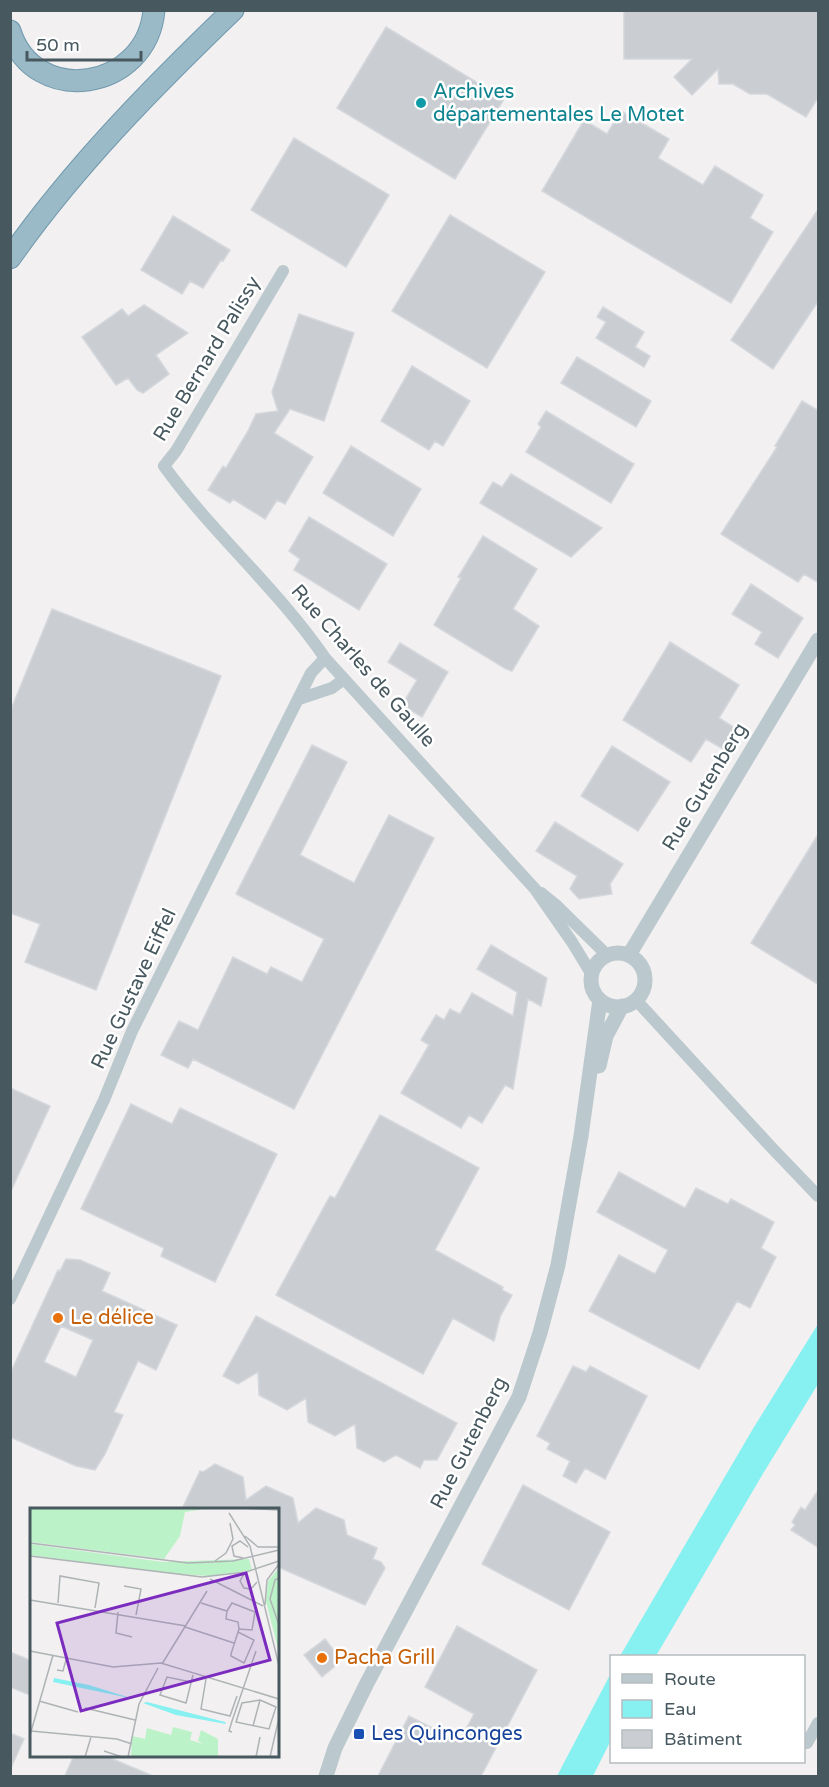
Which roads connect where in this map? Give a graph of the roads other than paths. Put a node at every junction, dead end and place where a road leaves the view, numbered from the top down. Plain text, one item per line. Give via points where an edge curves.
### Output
1 (153, 10) edge
2 (233, 10) edge
3 (10, 31) edge
4 (10, 258) edge
5 (283, 271) dead end
6 (164, 466) joint
7 (819, 640) edge
8 (325, 658) junction
9 (344, 679) junction
10 (299, 699) junction
11 (535, 889) junction
12 (628, 955) junction
13 (606, 956) junction
14 (592, 975) junction
15 (600, 1000) junction
16 (629, 1003) junction
17 (581, 1136) junction
18 (819, 1196) edge
19 (10, 1299) edge
20 (819, 1723) edge
21 (807, 1743) dead end
22 (335, 1748) junction
23 (315, 1776) edge
24 (326, 1776) edge

1 - 3 highway via 149,33 132,58 96,80 67,80 43,71 23,53
2 - 4 highway via 98,149
5 - 6 street, Rue Bernard Palissy
6 - 8 street, Rue Charles de Gaulle via 306,630
7 - 12 street, Rue Gutenberg
8 - 9 street, Rue Charles de Gaulle
8 - 10 street, Rue Gustave Eiffel via 311,673
9 - 10 street via 332,688
9 - 11 street, Rue Charles de Gaulle
10 - 19 street, Rue Gustave Eiffel via 132,1031 104,1100
11 - 13 street, Rue Charles de Gaulle
11 - 14 street, Rue Charles de Gaulle
12 - 13 street
12 - 16 street via 644,974 644,984
13 - 14 street
14 - 15 street via 591,984
15 - 16 street via 607,1005
15 - 17 street, Rue Gutenberg
16 - 17 street, Rue Gutenberg via 606,1036
16 - 18 street
17 - 22 street, Rue Gutenberg via 558,1265 519,1397
20 - 21 street
22 - 23 street, Rue Gutenberg
22 - 24 street, Rue Gutenberg

